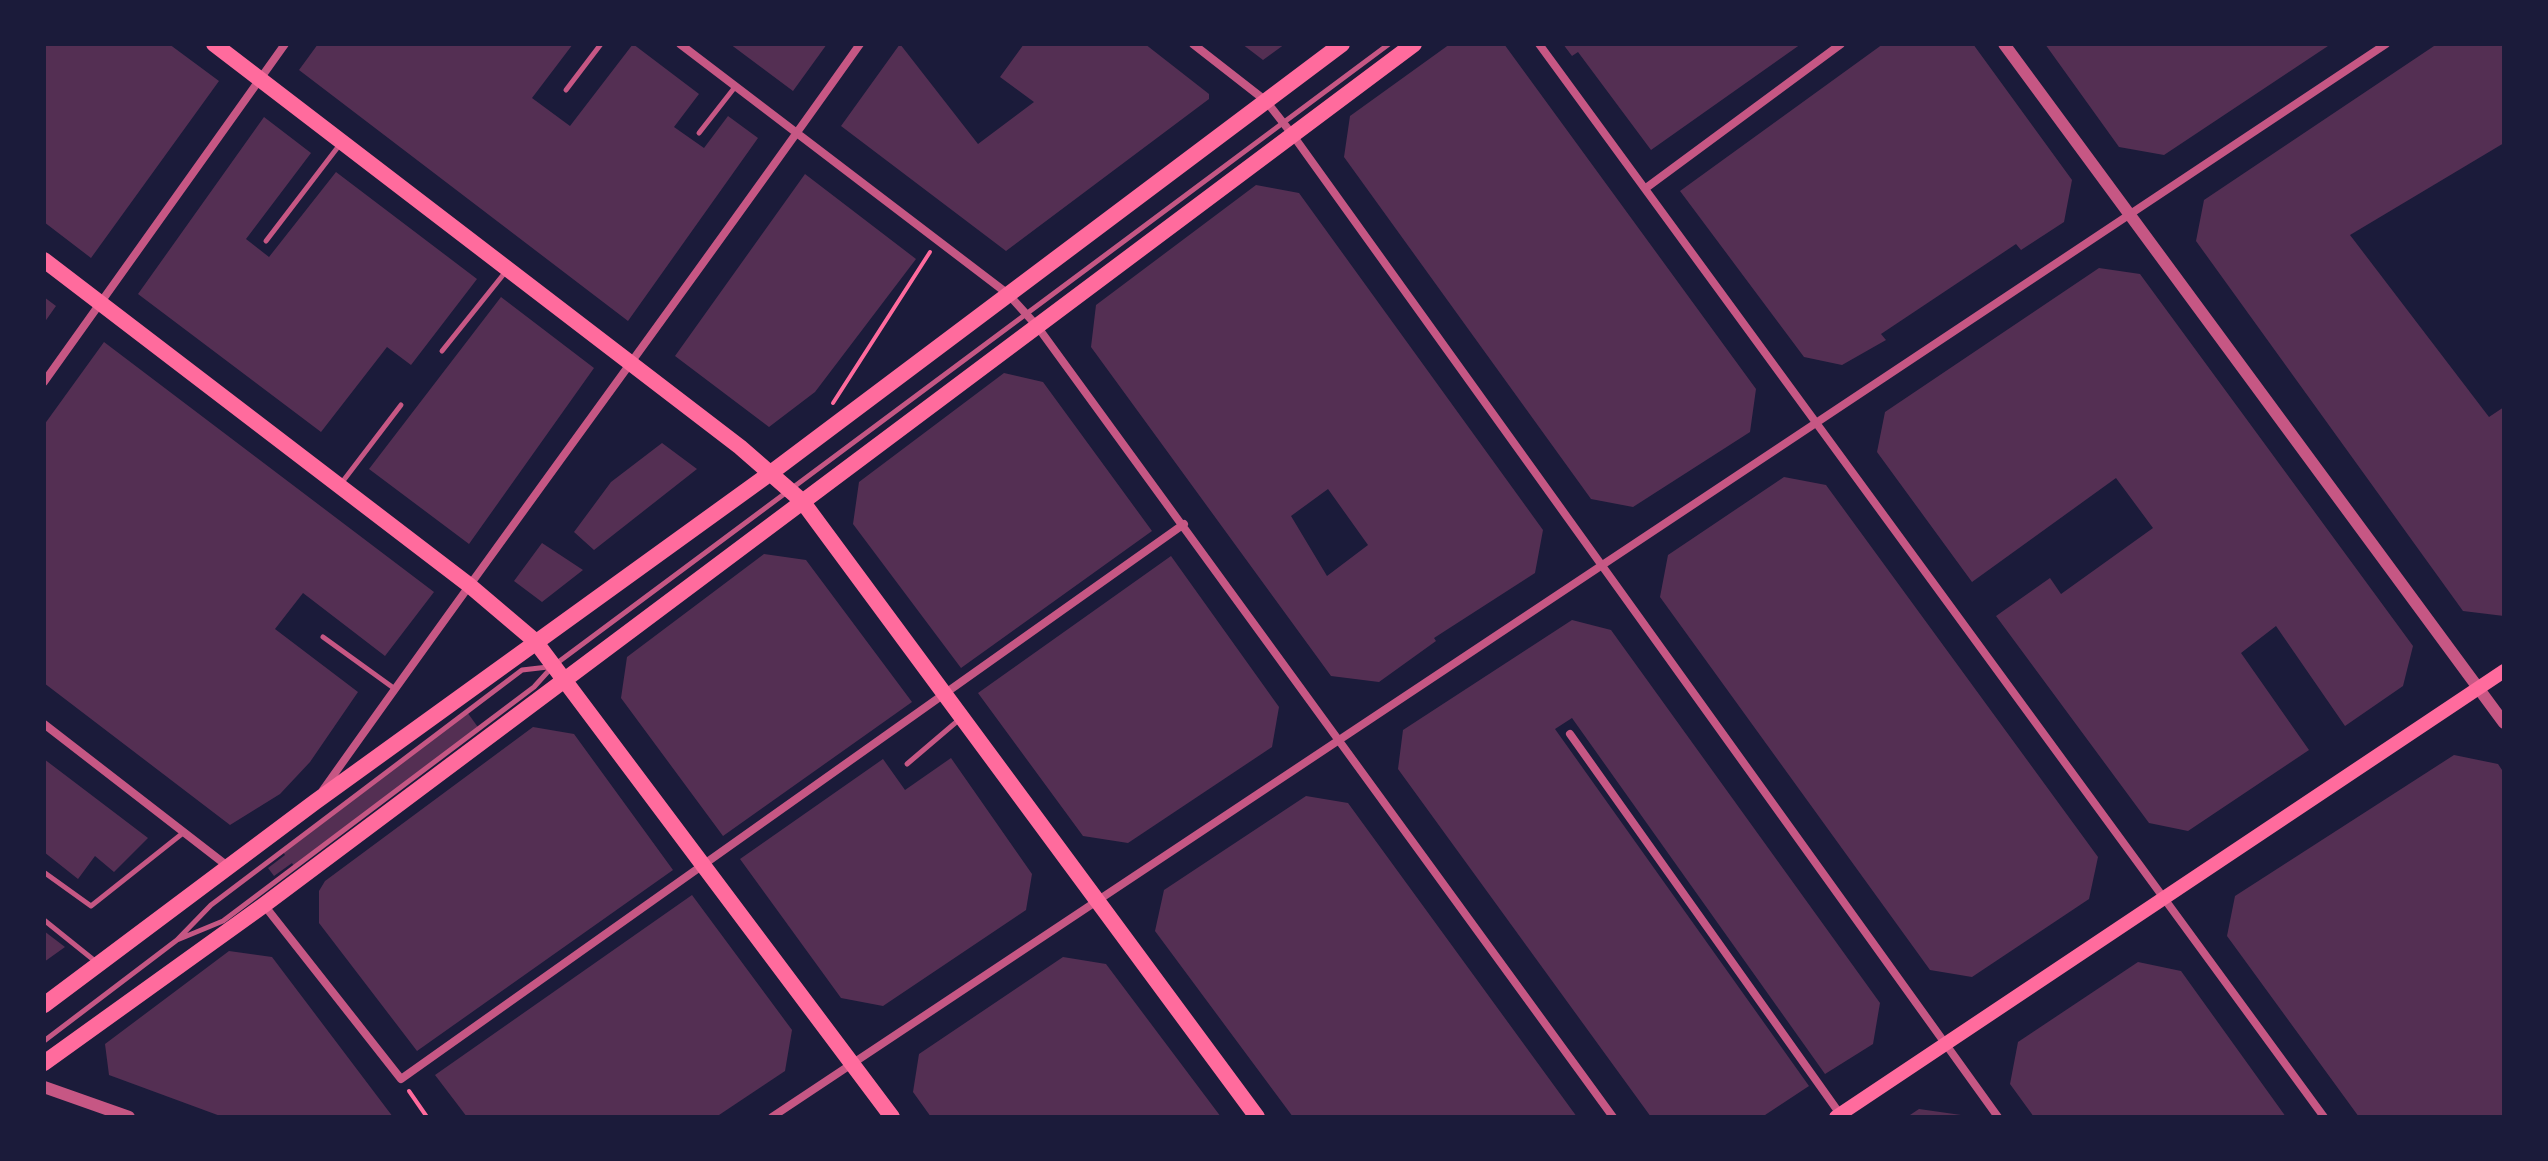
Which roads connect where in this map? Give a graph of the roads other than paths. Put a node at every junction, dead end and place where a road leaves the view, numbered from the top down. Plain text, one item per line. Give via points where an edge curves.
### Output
1 (214, 44) edge
2 (285, 44) edge
3 (601, 44) edge
4 (680, 44) edge
5 (860, 44) edge
6 (1193, 44) edge
7 (1342, 44) edge
8 (1389, 44) edge
9 (1414, 44) edge
10 (1539, 44) edge
11 (1841, 44) edge
12 (2004, 44) edge
13 (2386, 44) edge
14 (260, 80) junction
15 (736, 87) junction
16 (566, 90) dead end
17 (1266, 101) junction
18 (1288, 128) junction
19 (699, 133) dead end
20 (797, 133) junction
21 (342, 142) junction
22 (1646, 188) junction
23 (2129, 214) junction
24 (266, 241) dead end
25 (44, 260) edge
26 (508, 269) junction
27 (1008, 294) junction
28 (101, 303) junction
29 (1025, 313) junction
30 (1037, 326) junction
31 (442, 351) dead end
32 (632, 365) junction
33 (44, 382) edge
34 (401, 405) dead end
35 (1817, 425) junction
36 (772, 472) junction
37 (339, 486) junction
38 (796, 495) junction
39 (1184, 524) junction
40 (1603, 565) junction
41 (469, 585) junction
42 (323, 637) dead end
43 (535, 641) junction
44 (553, 666) junction
45 (2504, 671) edge
46 (564, 681) junction
47 (2479, 687) junction
48 (395, 689) junction
49 (944, 694) junction
50 (962, 718) junction
51 (2504, 723) edge
52 (44, 724) edge
53 (1570, 734) dead end
54 (1340, 739) junction
55 (907, 764) dead end
56 (315, 802) junction
57 (184, 832) junction
58 (704, 862) junction
59 (230, 868) junction
60 (45, 873) edge
61 (2164, 897) junction
62 (1098, 901) junction
63 (264, 905) junction
64 (44, 920) edge
65 (177, 940) junction
66 (99, 965) junction
67 (44, 1005) edge
68 (44, 1041) edge
69 (1946, 1044) junction
70 (44, 1063) edge
71 (852, 1063) junction
72 (44, 1087) edge
73 (1838, 1116) edge
74 (129, 1117) edge
75 (772, 1117) edge
76 (892, 1117) edge
77 (1257, 1117) edge
78 (1613, 1117) edge
79 (1998, 1117) edge
80 (2324, 1117) edge

1 - 14 main road
2 - 14 street
3 - 16 lane
4 - 15 street
5 - 20 street
6 - 17 street
7 - 17 main road
8 - 18 lane
9 - 18 main road
10 - 22 street
11 - 22 street
12 - 23 street
13 - 23 street
14 - 21 main road
14 - 28 street
15 - 19 lane
15 - 20 street
17 - 18 street
17 - 27 main road
18 - 29 lane
18 - 30 main road
18 - 40 street
20 - 27 street
20 - 32 street
21 - 24 lane
21 - 26 main road
22 - 35 street
23 - 35 street
23 - 47 street
25 - 28 main road
26 - 31 lane
26 - 32 main road
27 - 29 street
27 - 36 main road
28 - 33 street
28 - 37 main road
29 - 30 street
29 - 38 lane
30 - 38 main road
30 - 39 street
32 - 36 main road
32 - 41 street
34 - 37 lane
35 - 40 street
35 - 61 street
36 - 38 main road
36 - 43 main road
37 - 41 main road
38 - 44 lane
38 - 46 main road
38 - 49 main road
39 - 49 street
39 - 54 street
40 - 54 street
40 - 69 street
41 - 43 main road
41 - 48 street
42 - 48 lane
43 - 44 main road
43 - 56 main road
44 - 46 main road
44 - 65 lane via 534,687 223,921
44 - 65 lane via 522,670 211,905
45 - 47 main road
46 - 58 main road
46 - 63 main road
47 - 51 street
47 - 61 main road
48 - 56 street
49 - 50 main road
49 - 58 street
50 - 55 lane
50 - 62 main road
52 - 57 street
53 - 73 street
54 - 62 street
54 - 78 street
56 - 59 main road
57 - 59 street
57 - 60 lane via 91,906
58 - 63 street via 401,1079
58 - 71 main road
59 - 66 main road
61 - 69 main road
61 - 80 street
62 - 71 street
62 - 77 main road
63 - 70 main road
64 - 66 lane
65 - 68 lane
66 - 67 main road
69 - 73 main road
69 - 79 street
71 - 75 street
71 - 76 main road
72 - 74 street

